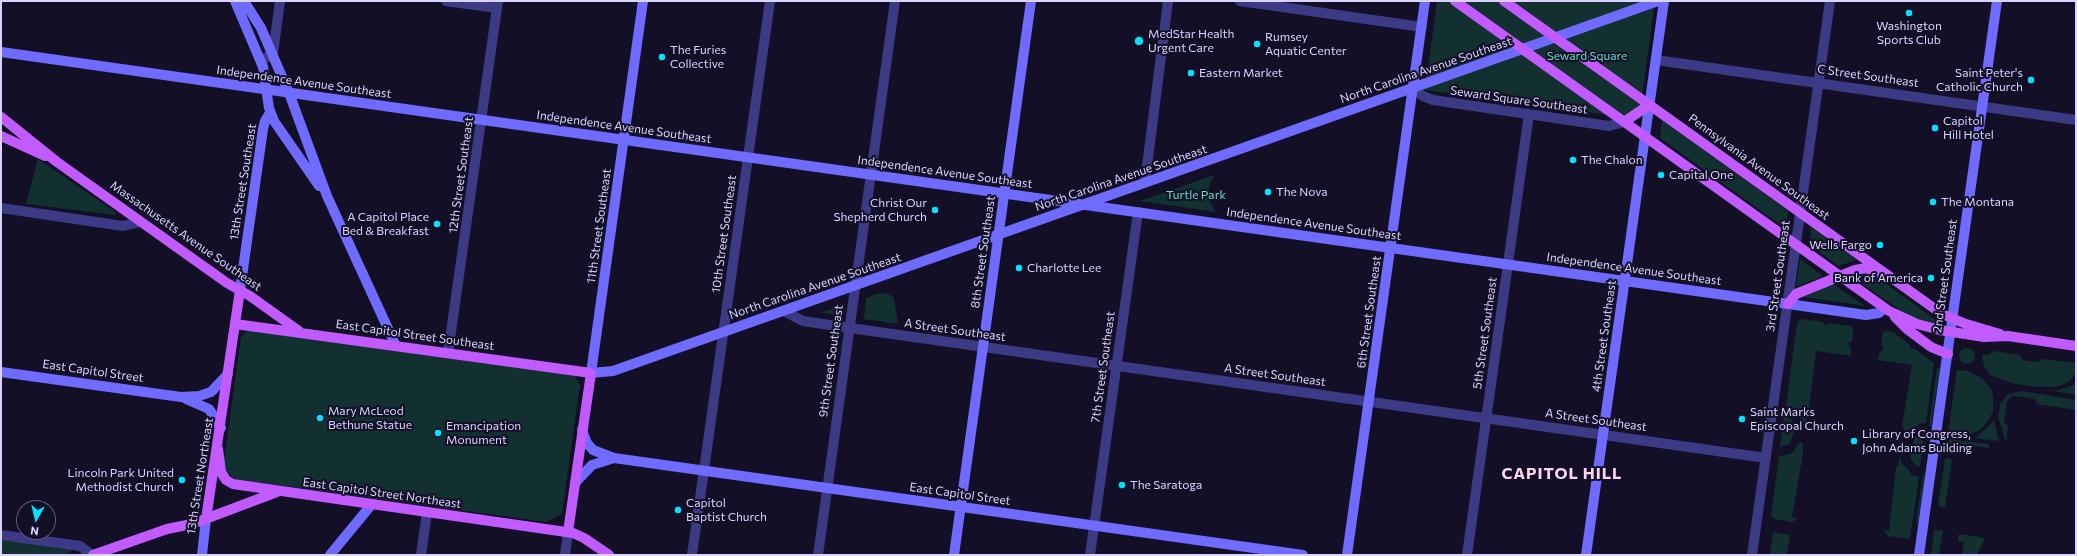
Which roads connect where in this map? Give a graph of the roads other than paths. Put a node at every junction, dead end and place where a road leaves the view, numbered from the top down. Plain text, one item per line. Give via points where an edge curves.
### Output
1 (235, 1) edge
2 (244, 1) edge
3 (280, 1) edge
4 (446, 1) edge
5 (643, 1) edge
6 (770, 1) edge
7 (895, 1) edge
8 (1032, 1) edge
9 (1168, 1) edge
10 (1240, 1) edge
11 (1425, 1) edge
12 (1455, 1) edge
13 (1504, 1) edge
14 (1658, 1) edge
15 (1664, 1) edge
16 (1830, 1) edge
17 (1997, 1) edge
18 (498, 5) edge
19 (1422, 26) junction
20 (1556, 38) junction
21 (1523, 50) junction
22 (1, 52) edge
23 (273, 54) junction
24 (1656, 60) junction
25 (261, 61) junction
26 (1819, 82) junction
27 (1413, 88) junction
28 (267, 89) junction
29 (289, 93) junction
30 (1649, 105) junction
31 (1982, 106) junction
32 (270, 113) junction
33 (1529, 114) junction
34 (1, 117) edge
35 (482, 120) junction
36 (2076, 120) edge
37 (1624, 122) junction
38 (1, 126) edge
39 (1, 136) edge
40 (28, 137) junction
41 (1645, 137) junction
42 (624, 140) junction
43 (748, 158) junction
44 (57, 162) junction
45 (871, 175) junction
46 (1145, 182) junction
47 (1004, 194) junction
48 (326, 196) junction
49 (1084, 204) junction
50 (1, 208) edge
51 (1138, 212) junction
52 (1800, 212) junction
53 (140, 222) junction
54 (998, 235) junction
55 (1796, 245) junction
56 (1391, 248) junction
57 (1508, 264) junction
58 (1840, 276) junction
59 (1625, 281) junction
60 (1897, 282) junction
61 (855, 285) junction
62 (240, 290) junction
63 (1788, 304) junction
64 (1887, 310) junction
65 (784, 311) junction
66 (1952, 319) junction
67 (235, 324) junction
68 (850, 328) junction
69 (300, 332) junction
70 (723, 332) junction
71 (1951, 332) junction
72 (2008, 336) junction
73 (396, 346) junction
74 (2076, 346) edge
75 (982, 347) junction
76 (448, 353) junction
77 (1948, 354) junction
78 (1117, 366) junction
79 (1, 372) edge
80 (591, 373) junction
81 (228, 374) junction
82 (181, 397) junction
83 (225, 400) joint
84 (1369, 401) junction
85 (1487, 418) junction
86 (221, 428) junction
87 (582, 430) junction
88 (1603, 434) junction
89 (218, 449) junction
90 (614, 458) junction
91 (1766, 458) junction
92 (704, 470) junction
93 (575, 483) junction
94 (827, 488) junction
95 (279, 491) junction
96 (372, 504) junction
97 (960, 507) junction
98 (427, 512) junction
99 (206, 519) junction
100 (1094, 526) junction
101 (568, 532) junction
102 (1, 535) edge
103 (92, 555) edge
104 (202, 555) edge
105 (330, 555) edge
106 (421, 555) edge
107 (565, 555) edge
108 (609, 555) edge
109 (692, 555) edge
110 (818, 555) edge
111 (954, 555) edge
112 (1090, 555) edge
113 (1302, 555) edge
114 (1348, 555) edge
115 (1467, 555) edge
116 (1586, 555) edge
117 (1752, 555) edge
118 (1919, 555) edge

1 - 25 main road
2 - 23 main road
3 - 23 street
4 - 18 street
5 - 42 main road, 11th Street Southeast
6 - 43 street, 10th Street Southeast
7 - 45 street, 9th Street Southeast
8 - 47 main road, 8th Street Southeast
9 - 46 street
10 - 19 street
11 - 19 main road, 6th Street Southeast
12 - 21 main road
13 - 20 main road, Pennsylvania Avenue Southeast
14 - 20 main road, North Carolina Avenue Southeast
15 - 24 main road, 4th Street Southeast
16 - 26 street, 3rd Street Southeast
17 - 31 main road, 2nd Street Southeast
18 - 35 street, 12th Street Southeast
19 - 27 main road, 6th Street Southeast
20 - 21 main road, North Carolina Avenue Southeast
20 - 30 main road, Pennsylvania Avenue Southeast
21 - 27 main road, North Carolina Avenue Southeast
21 - 37 main road
22 - 28 main road, Independence Avenue Southeast
23 - 25 street
23 - 29 main road
24 - 26 street, C Street Southeast
24 - 30 main road, 4th Street Southeast
25 - 28 main road
26 - 31 street, C Street Southeast
26 - 52 street, 3rd Street Southeast
27 - 33 street, Seward Square Southeast via 1433,100
27 - 46 main road, North Carolina Avenue Southeast
27 - 56 main road, 6th Street Southeast
28 - 29 main road, Independence Avenue Southeast
28 - 32 main road
29 - 35 main road, Independence Avenue Southeast
29 - 48 main road
30 - 37 main road
30 - 41 main road, 4th Street Southeast
30 - 52 main road, Pennsylvania Avenue Southeast
31 - 36 street, C Street Southeast
31 - 66 main road, 2nd Street Southeast
32 - 48 main road
32 - 62 main road, 13th Street Southeast via 263,129
33 - 37 street, Seward Square Southeast via 1609,126
33 - 57 street, 5th Street Southeast
34 - 40 main road, Massachusetts Avenue Southeast
35 - 42 main road, Independence Avenue Southeast
35 - 76 street, 12th Street Southeast
37 - 41 main road
38 - 40 main road
39 - 44 main road, Massachusetts Avenue Southeast
40 - 44 main road, Massachusetts Avenue Southeast
41 - 55 main road
41 - 59 main road, 4th Street Southeast
42 - 43 main road, Independence Avenue Southeast
42 - 80 main road, 11th Street Southeast
43 - 45 main road, Independence Avenue Southeast
43 - 70 street, 10th Street Southeast
44 - 53 main road, Massachusetts Avenue Southeast
45 - 47 main road, Independence Avenue Southeast
45 - 61 street, 9th Street Southeast
46 - 49 main road, North Carolina Avenue Southeast
47 - 49 main road, Independence Avenue Southeast
47 - 54 main road, 8th Street Southeast
48 - 73 main road
49 - 51 main road, Independence Avenue Southeast
49 - 54 main road, North Carolina Avenue Southeast
50 - 53 street via 123,226
51 - 56 main road, Independence Avenue Southeast
51 - 78 street, 7th Street Southeast
52 - 55 street, 3rd Street Southeast
52 - 60 main road, Pennsylvania Avenue Southeast
53 - 62 main road, Massachusetts Avenue Southeast
54 - 61 main road, North Carolina Avenue Southeast
54 - 75 main road, 8th Street Southeast
55 - 58 main road
55 - 63 street, 3rd Street Southeast
56 - 57 main road, Independence Avenue Southeast
56 - 84 main road, 6th Street Southeast
57 - 59 main road, Independence Avenue Southeast
57 - 85 street, 5th Street Southeast
58 - 60 main road via 1866,268
58 - 63 main road via 1796,294
58 - 64 main road
59 - 63 main road, Independence Avenue Southeast
59 - 88 main road, 4th Street Southeast
60 - 66 main road, Pennsylvania Avenue Southeast
61 - 65 main road, North Carolina Avenue Southeast
61 - 68 street, 9th Street Southeast
62 - 67 main road, 13th Street Southeast
62 - 69 main road, Massachusetts Avenue Southeast
63 - 64 main road, Independence Avenue Southeast via 1866,315
63 - 91 street, 3rd Street Southeast
64 - 71 main road via 1924,327
64 - 77 main road via 1906,329 1936,350
65 - 68 street, A Street Southeast via 803,321
65 - 70 main road, North Carolina Avenue Southeast
66 - 71 main road, 2nd Street Southeast
66 - 72 main road, Pennsylvania Avenue Southeast
67 - 69 main road, East Capitol Street Southeast
67 - 81 main road, 13th Street Southeast
68 - 75 street, A Street Southeast
68 - 94 street, 9th Street Southeast
69 - 73 main road, East Capitol Street Southeast
70 - 80 main road, North Carolina Avenue Southeast via 613,371
70 - 92 street, 10th Street Southeast
71 - 72 main road via 1984,337
71 - 77 main road, 2nd Street Southeast
72 - 74 main road
73 - 76 main road, East Capitol Street Southeast
75 - 78 street, A Street Southeast
75 - 97 main road, 8th Street Southeast
76 - 80 main road, East Capitol Street Southeast
77 - 118 main road, 2nd Street Southeast
78 - 84 street, A Street Southeast
78 - 100 street, 7th Street Southeast
79 - 82 main road, East Capitol Street
80 - 87 main road, 11th Street Southeast
81 - 82 main road via 211,392
81 - 83 main road, 13th Street Southeast
82 - 86 main road via 198,402 209,409
83 - 86 main road, 13th Street Northeast
84 - 85 street, A Street Southeast
84 - 114 main road, 6th Street Southeast
85 - 88 street, A Street Southeast
85 - 115 street, 5th Street Southeast
86 - 89 main road, 13th Street Northeast
87 - 90 main road via 593,450
87 - 93 main road, 11th Street Southeast
88 - 91 street, A Street Southeast
88 - 116 main road, 4th Street Southeast
89 - 95 main road, East Capitol Street Northeast via 221,472 229,483
89 - 99 main road, 13th Street Northeast via 213,465
90 - 92 main road, East Capitol Street
90 - 93 main road via 592,464
91 - 117 street, 3rd Street Southeast
92 - 94 main road, East Capitol Street
92 - 109 street, 10th Street Southeast
93 - 101 main road, 11th Street Southeast
94 - 97 main road, East Capitol Street
94 - 110 street, 9th Street Southeast
95 - 96 main road, East Capitol Street Northeast
95 - 99 main road
96 - 98 main road, East Capitol Street Northeast
96 - 105 main road
97 - 100 main road, East Capitol Street
97 - 111 main road, 8th Street Southeast
98 - 101 main road, East Capitol Street Northeast
98 - 106 street
99 - 103 main road via 187,526 166,529
99 - 104 main road, 13th Street Northeast
100 - 112 street, 7th Street Southeast
100 - 113 main road, East Capitol Street
101 - 107 street
101 - 108 main road, East Capitol Street Northeast via 580,535
102 - 103 street via 80,546

